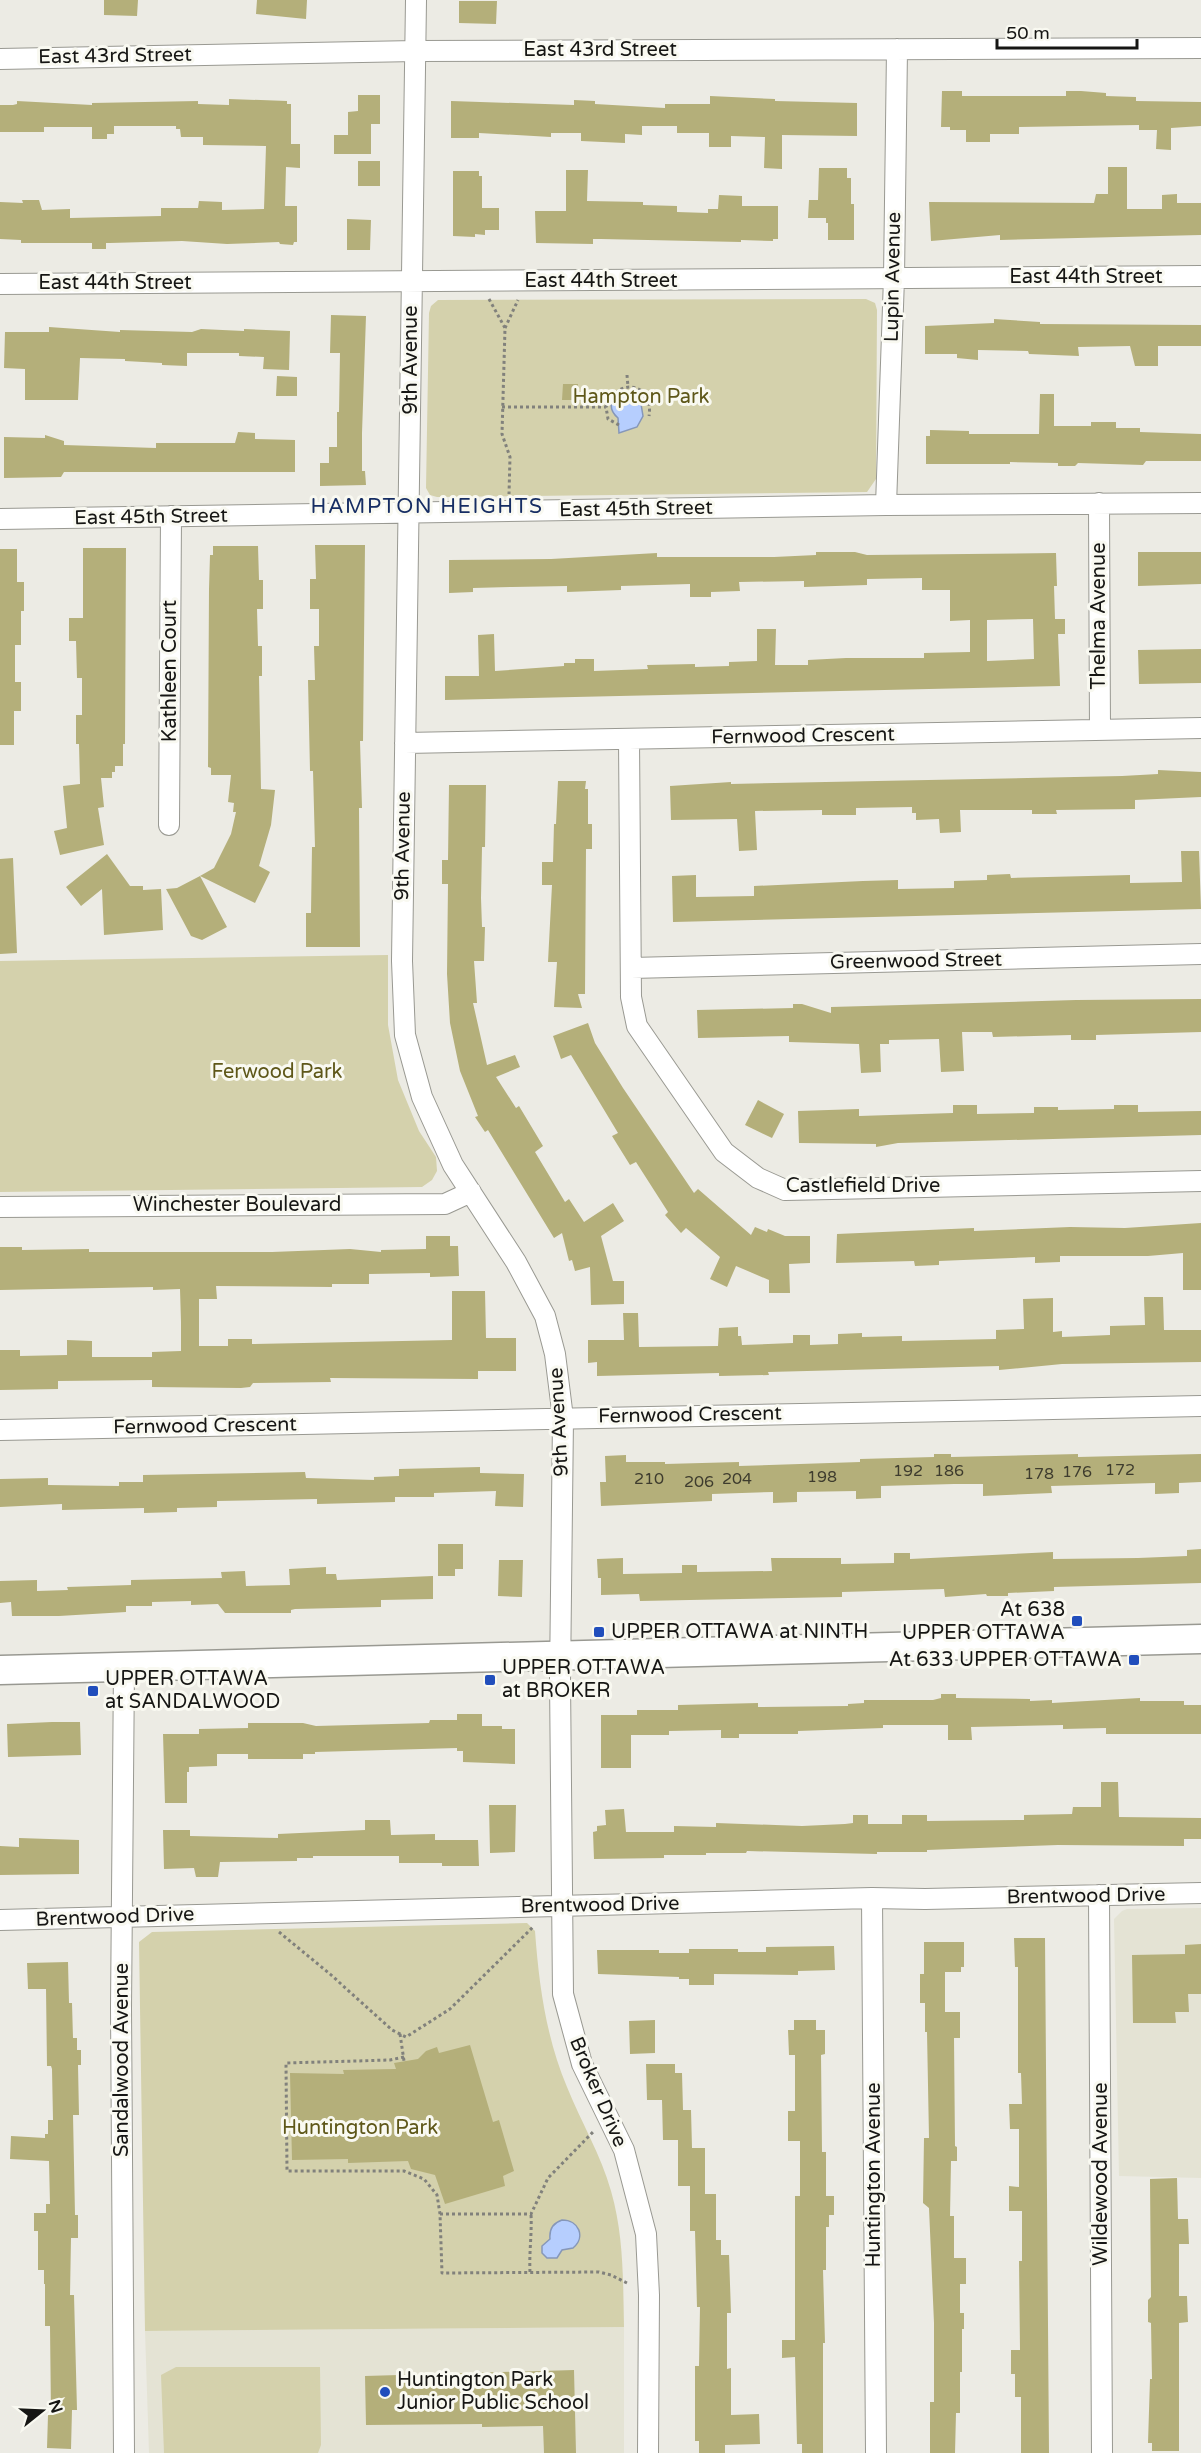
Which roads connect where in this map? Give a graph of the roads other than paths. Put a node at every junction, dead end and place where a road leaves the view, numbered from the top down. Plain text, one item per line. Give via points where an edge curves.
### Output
1 (416, 0) edge
2 (1201, 48) edge
3 (897, 49) junction
4 (416, 51) junction
5 (0, 59) edge
6 (1201, 276) edge
7 (894, 279) junction
8 (411, 282) junction
9 (0, 284) edge
10 (1099, 503) junction
11 (1201, 503) edge
12 (886, 505) junction
13 (410, 513) junction
14 (171, 516) junction
15 (0, 519) edge
16 (1201, 728) edge
17 (1100, 730) junction
18 (629, 739) junction
19 (405, 743) junction
20 (169, 825) dead end
21 (1201, 954) edge
22 (631, 968) junction
23 (1201, 1181) edge
24 (471, 1192) junction
25 (0, 1207) edge
26 (1201, 1406) edge
27 (563, 1418) junction
28 (0, 1430) edge
29 (1201, 1639) edge
30 (561, 1656) junction
31 (124, 1667) junction
32 (0, 1670) edge
33 (1201, 1893) edge
34 (1099, 1895) junction
35 (872, 1898) junction
36 (562, 1906) junction
37 (122, 1917) junction
38 (0, 1920) edge
39 (124, 2453) edge
40 (648, 2453) edge
41 (876, 2453) edge
42 (1102, 2453) edge

1 - 4 street, 9th Avenue
2 - 3 street, East 43rd Street
3 - 4 street, East 43rd Street
3 - 7 street, Lupin Avenue
4 - 5 street, East 43rd Street
4 - 8 street, 9th Avenue
6 - 7 street, East 44th Street
7 - 8 street, East 44th Street
7 - 12 street, Lupin Avenue
8 - 9 street, East 44th Street
8 - 13 street, 9th Avenue
10 - 11 street, East 45th Street
10 - 12 street, East 45th Street
10 - 17 street, Thelma Avenue
12 - 13 street, East 45th Street
13 - 14 street, East 45th Street
13 - 19 street, 9th Avenue
14 - 15 street, East 45th Street
14 - 20 street, Kathleen Court
16 - 17 street, Fernwood Crescent
17 - 18 street, Fernwood Crescent
18 - 19 street, Fernwood Crescent
18 - 22 street, Castlefield Drive
19 - 24 street, 9th Avenue via 405,1035 422,1097 453,1165
21 - 22 street, Greenwood Street
22 - 23 street, Castlefield Drive via 638,1026 724,1152 759,1178 785,1190
24 - 25 street, Winchester Boulevard via 445,1204
24 - 27 street, 9th Avenue via 545,1316 555,1354
26 - 27 street, Fernwood Crescent
27 - 28 street, Fernwood Crescent
27 - 30 street, 9th Avenue
29 - 30 main road
30 - 31 main road
30 - 36 street, Broker Drive
31 - 32 main road
31 - 37 street, Sandalwood Avenue
33 - 34 street, Brentwood Drive
34 - 35 street, Brentwood Drive
34 - 42 street, Wildewood Avenue
35 - 36 street, Brentwood Drive
35 - 41 street, Huntington Avenue
36 - 37 street, Brentwood Drive
36 - 40 street, Broker Drive via 562,1978 569,2021 582,2064 624,2150 646,2234
37 - 38 street, Brentwood Drive
37 - 39 street, Sandalwood Avenue

